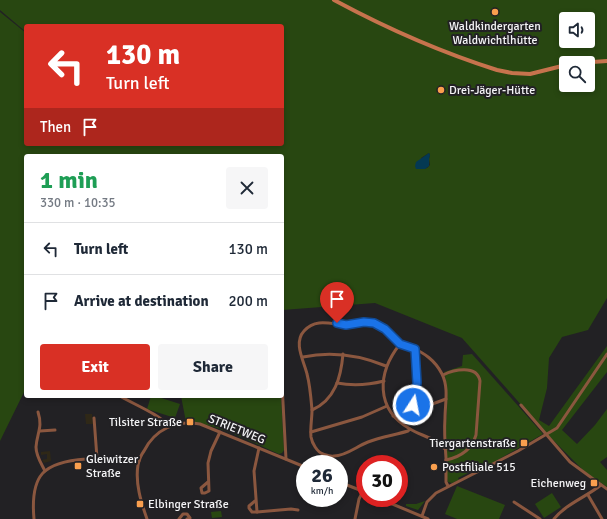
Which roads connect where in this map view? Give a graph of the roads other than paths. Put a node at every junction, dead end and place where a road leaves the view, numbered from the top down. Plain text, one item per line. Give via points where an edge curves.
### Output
1 (334, 0) edge
2 (607, 61) edge
3 (595, 62) edge
4 (559, 68) edge
5 (400, 344) junction
6 (415, 349) junction
7 (342, 354) junction
8 (607, 354) edge
9 (303, 357) junction
10 (386, 366) junction
11 (442, 375) junction
12 (384, 381) junction
13 (337, 383) junction
14 (124, 398) edge
15 (283, 398) edge
16 (446, 399) junction
17 (521, 405) dead end
18 (387, 406) junction
19 (312, 410) junction
20 (412, 410) junction
21 (38, 412) dead end
22 (393, 416) junction
23 (94, 418) dead end
24 (168, 426) junction
25 (410, 429) junction
26 (55, 430) dead end
27 (40, 431) junction
28 (220, 432) junction
29 (311, 432) junction
30 (545, 435) junction
31 (259, 448) junction
32 (446, 449) junction
33 (97, 458) junction
34 (286, 460) junction
35 (446, 460) junction
36 (139, 461) junction
37 (296, 464) edge
38 (44, 471) junction
39 (208, 482) dead end
40 (607, 482) edge
41 (448, 486) junction
42 (602, 486) junction
43 (607, 489) edge
44 (588, 495) junction
45 (255, 501) junction
46 (514, 502) dead end
47 (357, 507) edge
48 (400, 507) edge
49 (298, 510) dead end
50 (257, 512) junction
51 (422, 516) junction
52 (602, 518) edge
53 (34, 519) edge
54 (147, 519) edge
55 (179, 519) edge
56 (187, 519) edge
57 (355, 519) edge
58 (428, 519) edge
59 (540, 519) edge
60 (554, 519) edge
61 (596, 519) edge

1 - 4 street via 375,22 497,70 530,74
2 - 3 street
5 - 6 street
5 - 9 street via 385,329 374,323 320,323 308,327 302,334 299,344
5 - 10 street
6 - 11 street via 433,361
6 - 20 street via 417,383
7 - 9 street
7 - 10 street via 365,358
7 - 13 street via 341,372
8 - 30 street via 557,428
9 - 19 street
10 - 12 street
11 - 16 street
11 - 35 street via 470,370 478,374 480,380 474,441 466,451
12 - 13 street via 361,385
12 - 18 street
13 - 19 street via 324,404
14 - 24 street via 157,416
15 - 34 street
16 - 20 street
16 - 32 street
17 - 30 street
18 - 22 street
18 - 29 street via 355,420
19 - 29 street
20 - 22 street
21 - 27 street
22 - 25 street via 400,424
23 - 33 street
24 - 28 street, STRIETWEG via 192,423
24 - 36 street via 147,444
25 - 29 street via 335,456 319,452
25 - 32 street
26 - 27 street
27 - 38 street via 37,453
28 - 31 street, STRIETWEG
28 - 39 street via 208,462
30 - 41 street
30 - 42 street via 570,462
31 - 34 street, STRIETWEG
31 - 45 street via 254,471
32 - 35 street
33 - 36 street
33 - 38 street via 60,462
34 - 37 street, STRIETWEG
35 - 41 street
36 - 54 street via 137,477
38 - 53 street via 34,492
40 - 42 street
41 - 51 street via 431,497
42 - 43 street
42 - 44 street
44 - 52 street
44 - 60 street via 561,511
45 - 50 street
45 - 50 street via 249,508 252,512
46 - 59 street
47 - 57 street
48 - 51 street
49 - 50 street
51 - 58 street
52 - 61 street
55 - 56 street via 182,514 187,514 190,518

